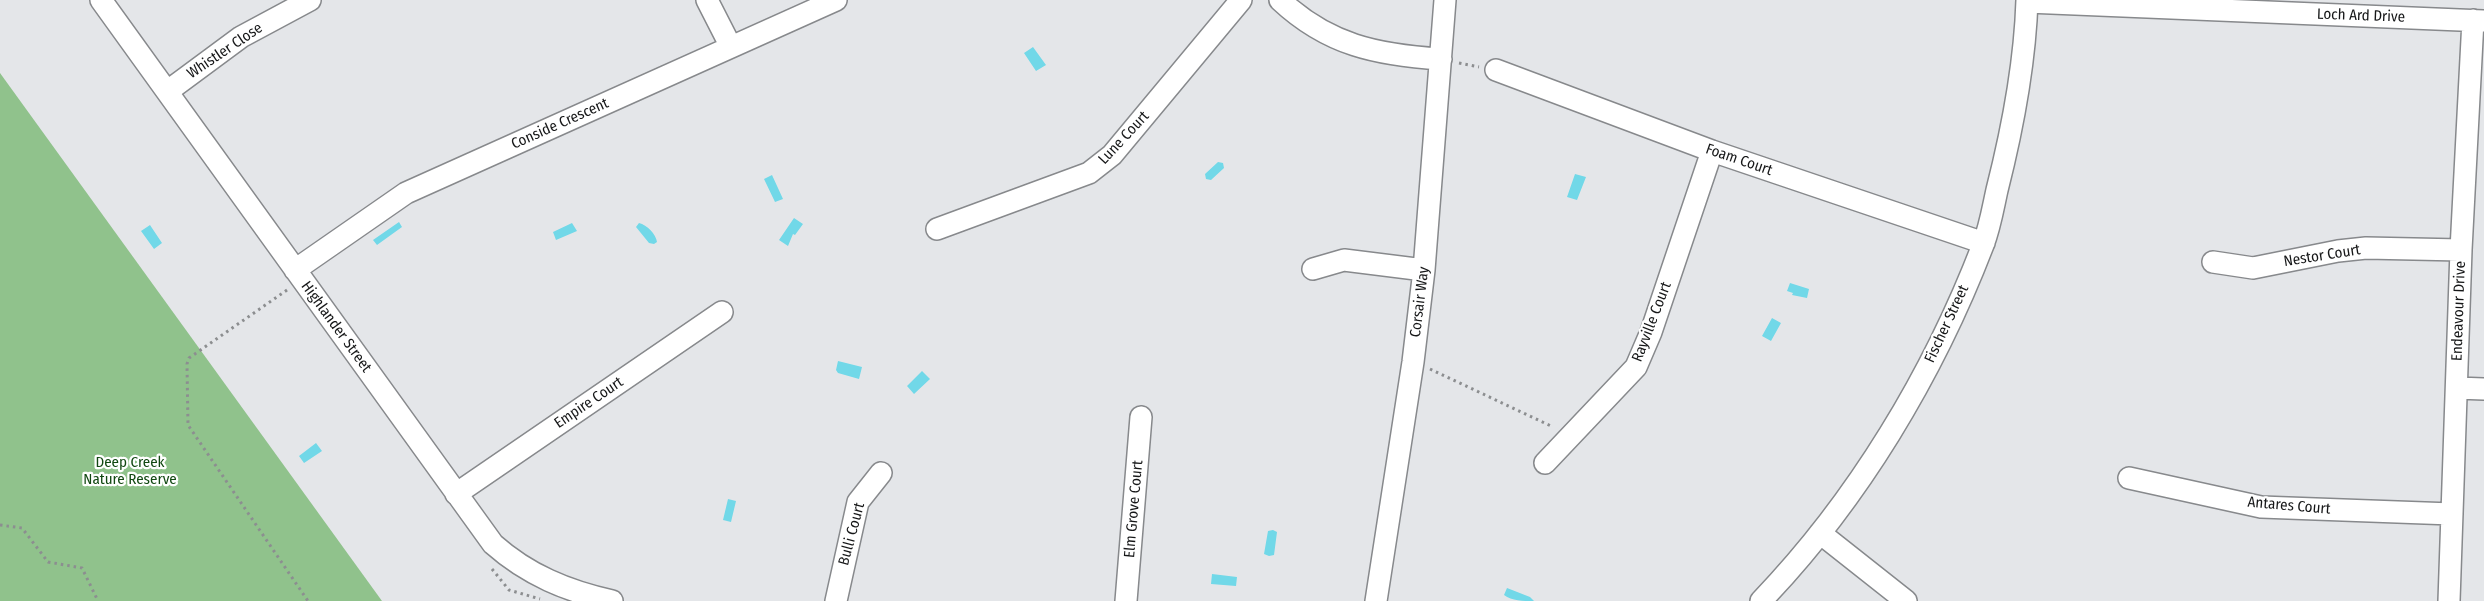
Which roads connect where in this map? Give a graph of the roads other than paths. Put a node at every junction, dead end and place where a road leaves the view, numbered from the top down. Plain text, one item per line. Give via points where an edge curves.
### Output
1 (101, 0) edge
2 (310, 0) edge
3 (707, 0) edge
4 (836, 0) edge
5 (1242, 0) edge
6 (1280, 0) edge
7 (1445, 0) edge
8 (2027, 1) edge
9 (2478, 20) edge
10 (731, 47) junction
11 (1441, 59) junction
12 (1496, 70) road end
13 (168, 91) junction
14 (1712, 151) junction
15 (937, 229) dead end
16 (1984, 243) junction
17 (2461, 250) junction
18 (2214, 262) dead end
19 (1313, 269) dead end
20 (1424, 270) junction
21 (291, 280) junction
22 (722, 312) dead end
23 (2457, 388) junction
24 (2484, 389) edge
25 (1141, 417) dead end
26 (1545, 463) dead end
27 (881, 473) dead end
28 (2129, 478) dead end
29 (456, 494) junction
30 (2452, 514) junction
31 (1820, 533) junction
32 (612, 601) edge
33 (836, 601) edge
34 (1126, 601) edge
35 (1376, 601) edge
36 (1761, 601) edge
37 (1906, 601) edge
38 (2449, 601) edge

1 - 13 street, Highlander Street
2 - 13 street, Whistler Close via 240,37
3 - 10 street
4 - 10 street, Conside Crescent
5 - 15 street, Lune Court via 1112,155 1089,173
6 - 11 street via 1310,24 1358,47 1384,54
7 - 11 street, Corsair Way
8 - 9 street, Loch Ard Drive
8 - 16 street, Fischer Street via 2024,58
9 - 17 street, Endeavour Drive
10 - 21 street, Conside Crescent via 406,193
11 - 20 street, Corsair Way
12 - 14 street, Foam Court
13 - 21 street, Highlander Street
14 - 16 street, Foam Court
14 - 26 street, Rayville Court via 1651,332 1636,367
16 - 31 street, Fischer Street via 1934,355 1897,424
17 - 18 street, Nestor Court via 2366,248 2253,268
17 - 23 street, Endeavour Drive
19 - 20 street via 1344,260
20 - 35 street, Corsair Way
21 - 29 street, Highlander Street
22 - 29 street, Empire Court
23 - 24 street
23 - 30 street, Endeavour Drive
25 - 34 street, Elm Grove Court
27 - 33 street, Bulli Court via 858,502
28 - 30 street, Antares Court via 2261,507
29 - 32 street, Highlander Street via 493,544 513,561 536,576
30 - 38 street, Endeavour Drive
31 - 36 street, Fischer Street
31 - 37 street

